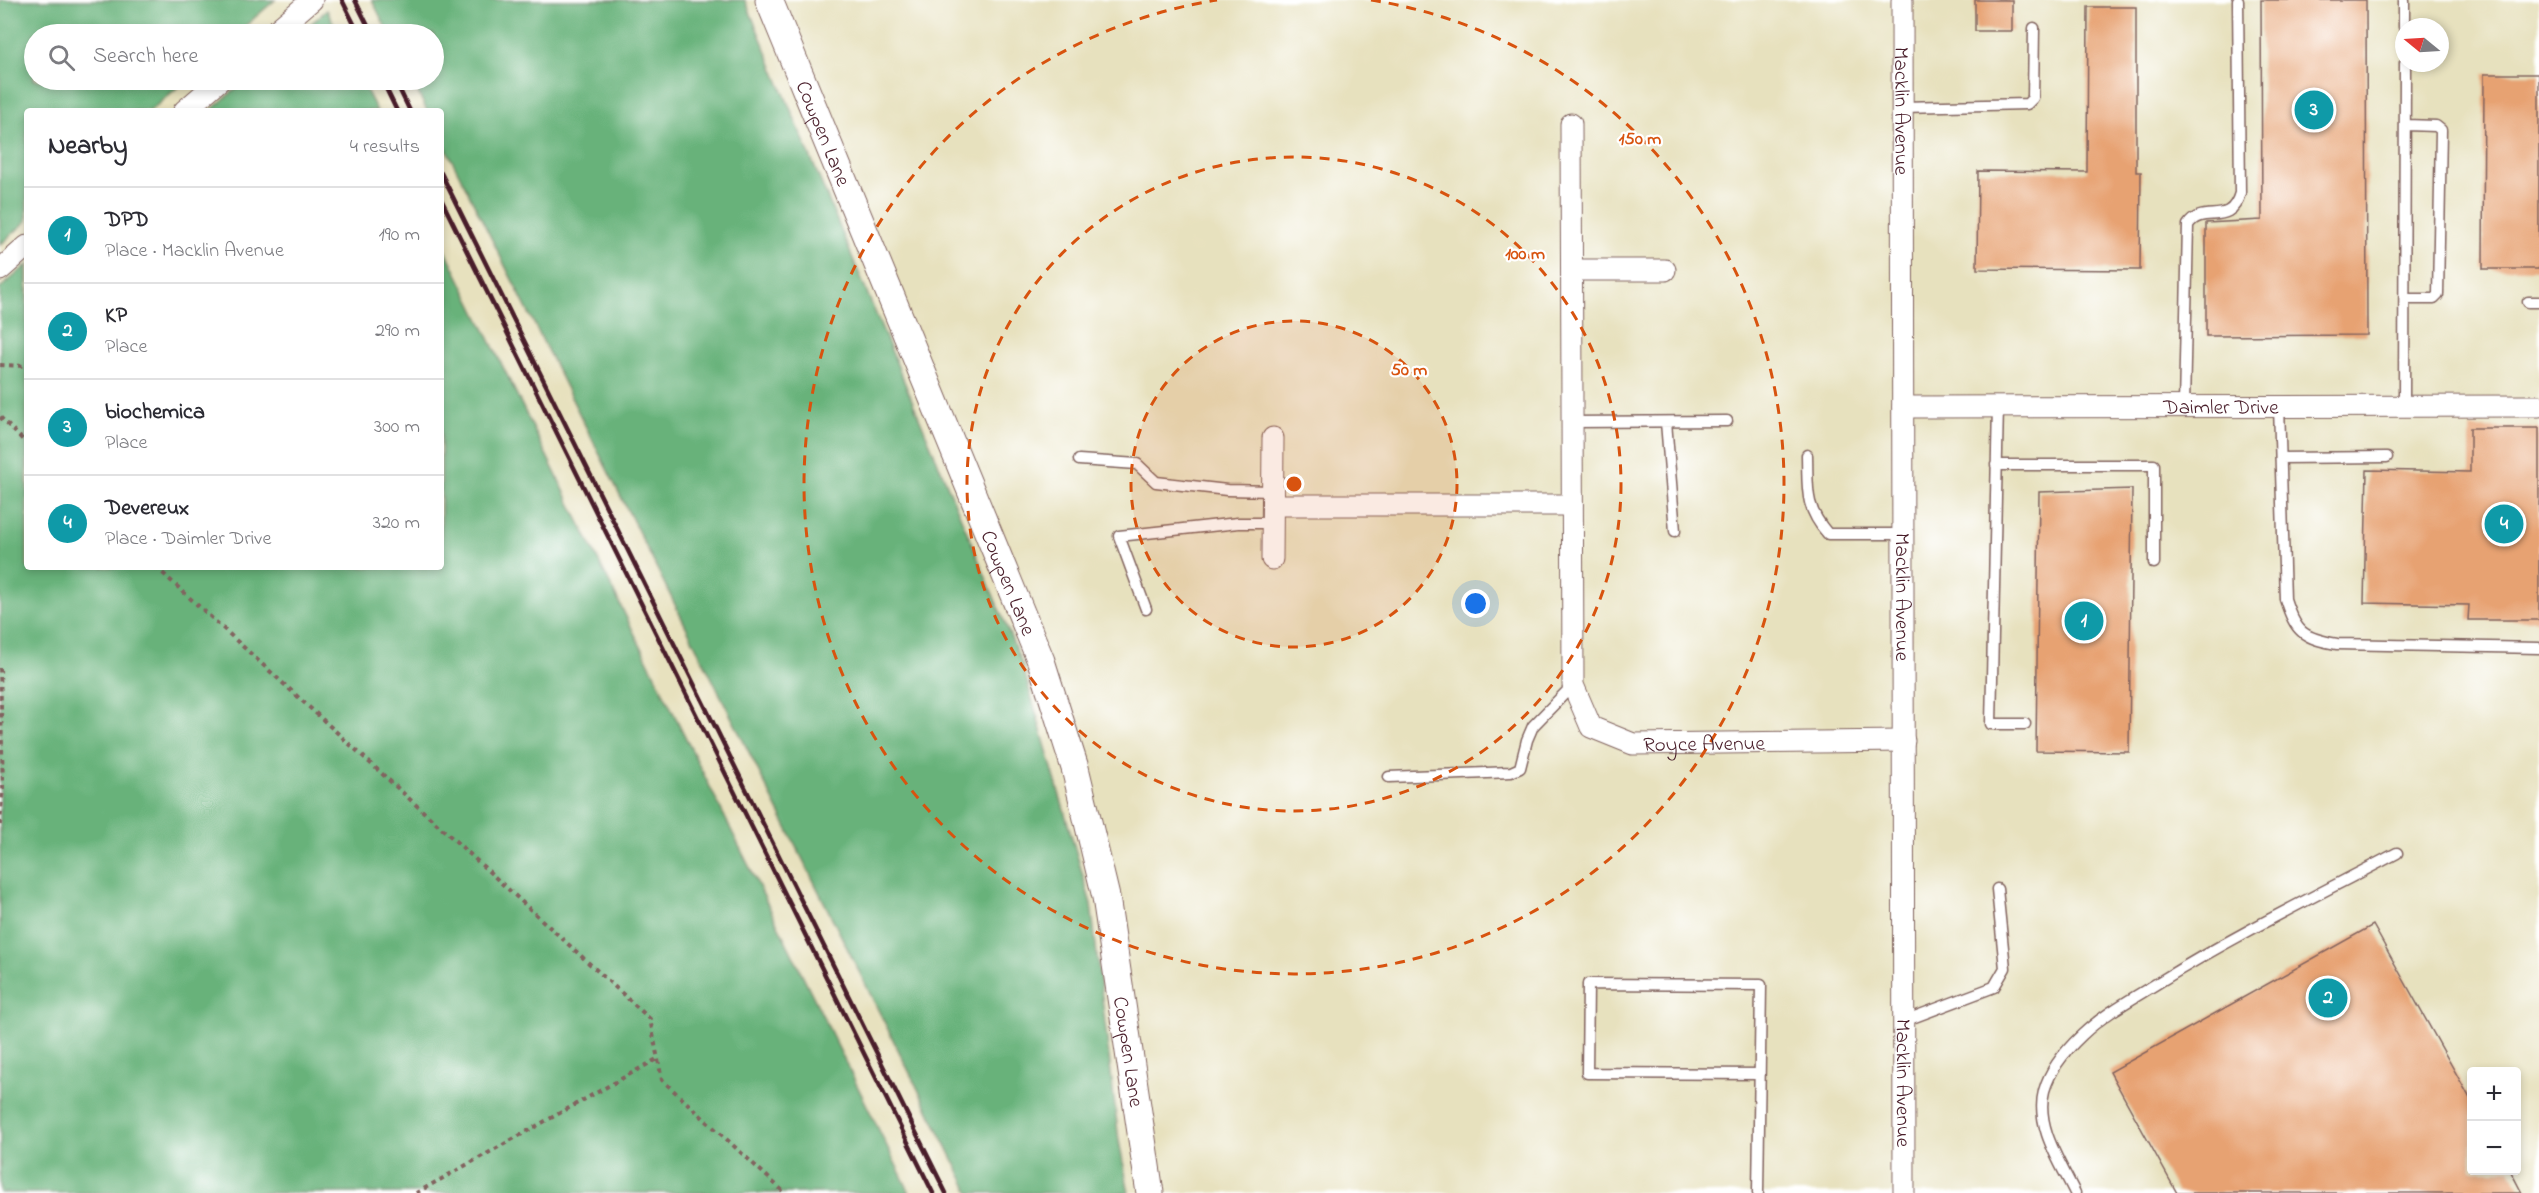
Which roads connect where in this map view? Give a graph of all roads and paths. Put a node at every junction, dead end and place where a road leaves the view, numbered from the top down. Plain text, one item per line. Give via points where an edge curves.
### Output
1 (312, 0) edge
2 (769, 0) edge
3 (1902, 0) edge
4 (2238, 0) edge
5 (2404, 0) edge
6 (2404, 18) edge
7 (284, 24) edge
8 (2034, 28) dead end
9 (2405, 72) edge
10 (208, 90) edge
11 (1902, 107) junction
12 (187, 108) edge
13 (1572, 124) dead end
14 (2406, 125) junction
15 (24, 249) edge
16 (0, 270) edge
17 (1572, 270) junction
18 (1665, 270) dead end
19 (2406, 299) junction
20 (0, 365) edge
21 (24, 366) edge
22 (1903, 406) junction
23 (1998, 406) junction
24 (2184, 406) junction
25 (2279, 406) junction
26 (2404, 406) junction
27 (2539, 406) edge
28 (0, 417) edge
29 (1727, 421) dead end
30 (1572, 422) junction
31 (1666, 422) junction
32 (1273, 438) dead end
33 (24, 441) edge
34 (1807, 455) dead end
35 (2387, 457) dead end
36 (2281, 458) junction
37 (1079, 460) dead end
38 (1996, 465) junction
39 (1572, 505) junction
40 (1273, 506) junction
41 (1675, 531) dead end
42 (1903, 534) junction
43 (1272, 559) dead end
44 (2154, 563) dead end
45 (159, 570) edge
46 (1146, 609) dead end
47 (2539, 648) edge
48 (0, 668) edge
49 (1573, 685) junction
50 (2025, 724) dead end
51 (1904, 741) junction
52 (1389, 777) dead end
53 (2, 787) edge
54 (0, 825) edge
55 (2397, 853) dead end
56 (1996, 889) dead end
57 (1904, 1021) junction
58 (657, 1059) junction
59 (1759, 1074) junction
60 (416, 1193) edge
61 (785, 1193) edge
62 (1150, 1193) edge
63 (1758, 1193) edge
64 (1904, 1193) edge
65 (2075, 1193) edge

1 - 7 street
2 - 62 street, Cowpen Lane via 1041,661 1075,768 1106,897
3 - 11 street, Macklin Avenue
4 - 24 lane via 2240,193 2228,213 2196,218 2188,225
5 - 6 lane
8 - 11 lane via 2033,98 2027,104
9 - 14 lane
10 - 12 street
11 - 22 street, Macklin Avenue
13 - 17 street, Royce Avenue
14 - 19 lane
14 - 19 lane via 2436,126 2441,130 2438,295 2434,299
15 - 16 street
17 - 18 street
17 - 30 street, Royce Avenue
19 - 26 lane
20 - 21 path
22 - 23 street, Daimler Drive
22 - 42 street, Macklin Avenue
23 - 24 street, Daimler Drive
23 - 38 lane
24 - 25 street, Daimler Drive
25 - 26 street, Daimler Drive
25 - 36 lane
26 - 27 street, Daimler Drive
28 - 33 path
29 - 31 lane
30 - 31 lane
30 - 39 street, Royce Avenue
31 - 41 lane
32 - 40 street
34 - 42 lane via 1808,504 1828,534
35 - 36 lane
36 - 47 lane via 2285,599 2292,620 2309,639 2337,644
37 - 40 lane via 1137,464 1156,482 1227,490
38 - 44 lane via 2154,465
38 - 50 lane via 1991,724
39 - 40 street
39 - 49 street, Royce Avenue
40 - 43 street
40 - 46 lane via 1238,522 1119,536
42 - 51 street, Macklin Avenue
45 - 58 path via 650,1019
48 - 53 path
49 - 51 street, Royce Avenue via 1591,727 1633,744
49 - 52 lane via 1533,726 1520,768 1511,772
51 - 57 street, Macklin Avenue
53 - 54 path
55 - 65 lane via 2186,966 2107,1014 2082,1035 2058,1062 2044,1090 2041,1116
56 - 57 lane via 2005,968 1994,987
57 - 64 street, Macklin Avenue
58 - 60 path
58 - 61 path via 662,1080
59 - 59 lane via 1761,985 1588,984 1587,1073
59 - 63 lane

